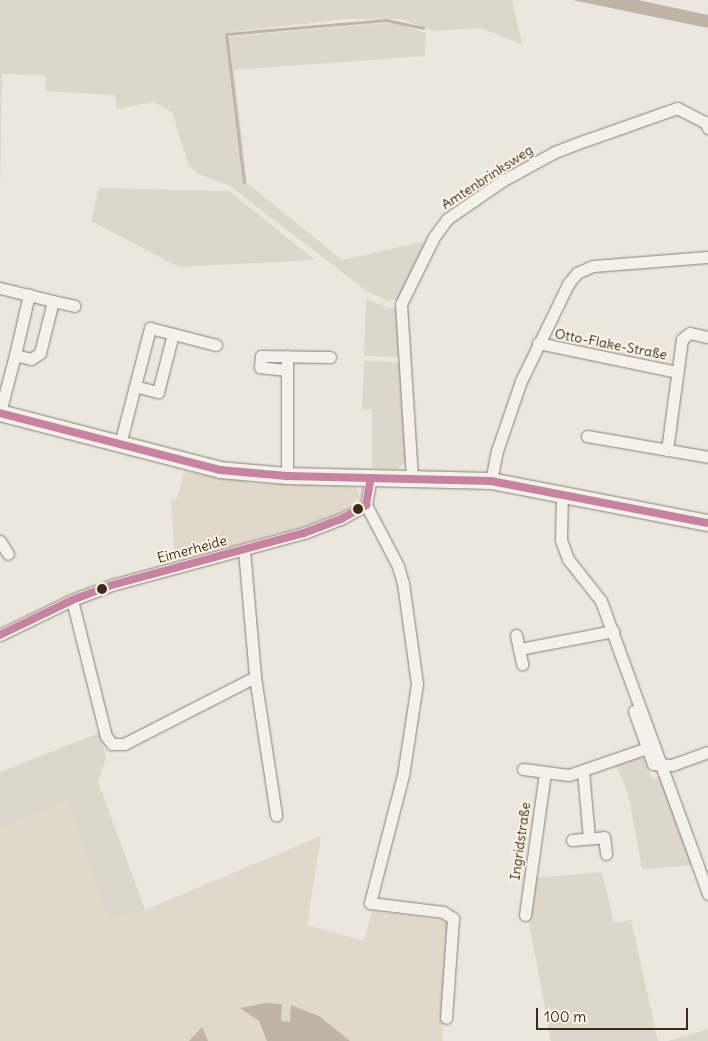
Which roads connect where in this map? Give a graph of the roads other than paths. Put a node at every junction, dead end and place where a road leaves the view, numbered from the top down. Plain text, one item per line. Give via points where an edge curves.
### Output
1 (708, 128) edge
2 (708, 258) edge
3 (0, 288) edge
4 (29, 295) junction
5 (53, 301) junction
6 (74, 306) dead end
7 (173, 334) junction
8 (708, 337) edge
9 (538, 343) junction
10 (216, 345) dead end
11 (15, 355) junction
12 (287, 356) junction
13 (330, 357) dead end
14 (287, 370) junction
15 (677, 372) junction
16 (135, 386) junction
17 (0, 412) edge
18 (587, 436) dead end
19 (120, 444) junction
20 (667, 450) junction
21 (708, 457) edge
22 (287, 476) junction
23 (371, 478) junction
24 (412, 478) junction
25 (491, 481) junction
26 (562, 494) junction
27 (366, 505) junction
28 (708, 523) edge
29 (0, 541) edge
30 (244, 550) junction
31 (8, 554) dead end
32 (72, 600) junction
33 (613, 631) junction
34 (0, 635) edge
35 (516, 635) dead end
36 (519, 649) junction
37 (522, 664) dead end
38 (255, 677) junction
39 (630, 680) junction
40 (647, 748) junction
41 (708, 752) edge
42 (663, 765) junction
43 (523, 769) dead end
44 (583, 771) junction
45 (545, 772) junction
46 (276, 815) dead end
47 (589, 838) junction
48 (572, 840) dead end
49 (606, 854) dead end
50 (708, 894) edge
51 (524, 915) dead end
52 (446, 1018) dead end

1 - 24 street, Amtenbrinksweg via 705,122 677,108 555,152 502,181 447,219 401,304
2 - 9 street via 593,266 577,273 568,284
3 - 4 street
4 - 5 street
4 - 11 street
5 - 6 street
5 - 11 street via 40,353 31,359
7 - 10 street
7 - 16 street via 150,328
7 - 16 street via 158,392
8 - 15 street, Otto-Flake-Straße via 690,333 682,339
9 - 15 street, Otto-Flake-Straße
9 - 25 street via 510,410
11 - 17 street
12 - 13 street
12 - 14 street
12 - 14 street via 261,356 260,367
14 - 22 street
15 - 20 street
16 - 19 street
17 - 19 street
18 - 20 street
19 - 22 street via 220,470
20 - 21 street
22 - 23 street
23 - 24 street
23 - 27 street
24 - 25 street
25 - 26 street
26 - 28 street
26 - 33 street via 561,540 568,559 601,601
27 - 30 street, Eimerheide via 324,526
27 - 52 street via 404,583 416,684 403,775 370,903 443,912 452,918
29 - 31 street
30 - 32 street, Eimerheide via 112,585
30 - 38 street
32 - 34 street, Eimerheide
32 - 38 street via 106,736 112,744 124,744
33 - 36 street
33 - 39 street
35 - 36 street
36 - 37 street
38 - 46 street
39 - 40 street via 629,698
39 - 42 street
40 - 42 street via 653,764
40 - 44 street
41 - 42 street
42 - 50 street
43 - 45 street
44 - 45 street via 569,774
44 - 47 street
45 - 51 street, Ingridstraße
47 - 48 street
47 - 49 street via 604,837

